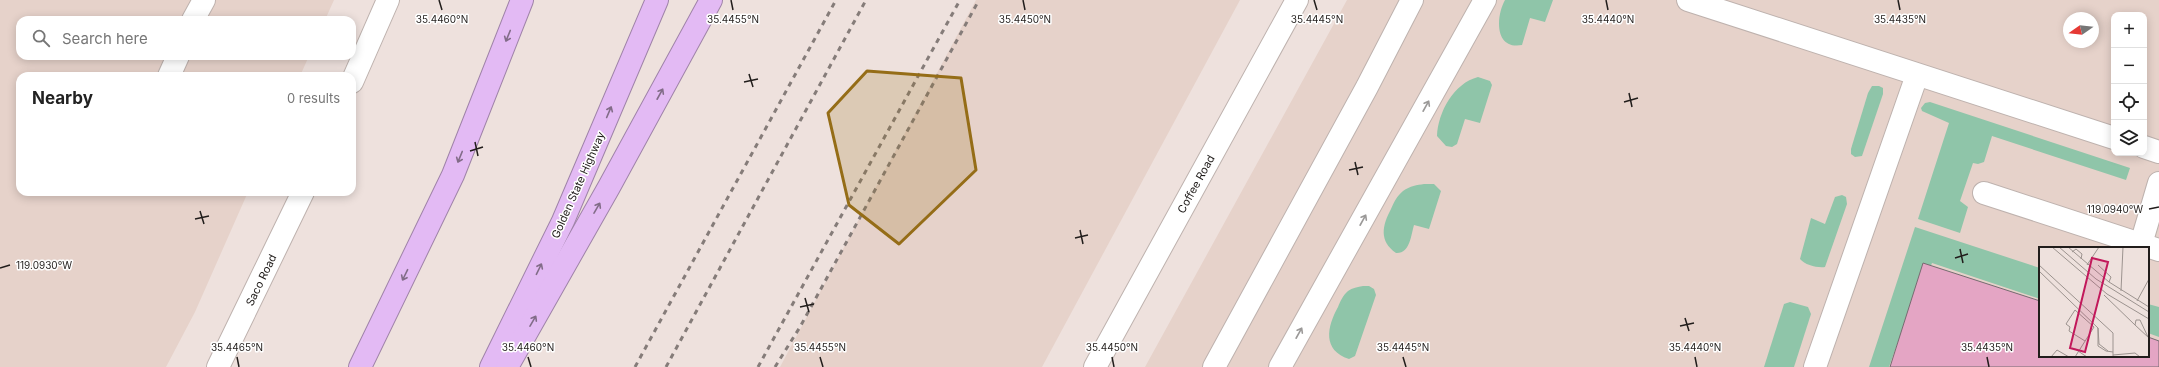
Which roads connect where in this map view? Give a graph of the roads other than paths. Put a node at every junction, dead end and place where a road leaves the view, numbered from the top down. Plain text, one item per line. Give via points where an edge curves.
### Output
1 (204, 0) edge
2 (388, 0) edge
3 (522, 0) edge
4 (657, 0) edge
5 (711, 0) edge
6 (1297, 0) edge
7 (1412, 0) edge
8 (1485, 0) edge
9 (1688, 0) edge
10 (195, 16) edge
11 (176, 60) edge
12 (171, 72) edge
13 (356, 73) edge
14 (1917, 75) junction
15 (2111, 137) edge
16 (2147, 148) edge
17 (2159, 152) edge
18 (2159, 183) edge
19 (1984, 193) dead end
20 (301, 196) edge
21 (2150, 247) edge
22 (218, 367) edge
23 (360, 367) edge
24 (491, 367) edge
25 (507, 367) edge
26 (1095, 367) edge
27 (1214, 367) edge
28 (1280, 367) edge
29 (1815, 367) edge

1 - 10 street
2 - 13 street
3 -> 23 highway via 453,175
24 -> 4 highway, Golden State Highway via 563,221
25 -> 5 highway
6 - 26 street, Coffee Road
7 - 27 street via 1364,94
28 -> 8 street
9 - 14 street
11 - 12 street
14 - 15 street
14 - 29 street
16 - 17 street
18 - 21 street
19 - 21 street
20 - 22 street, Saco Road

